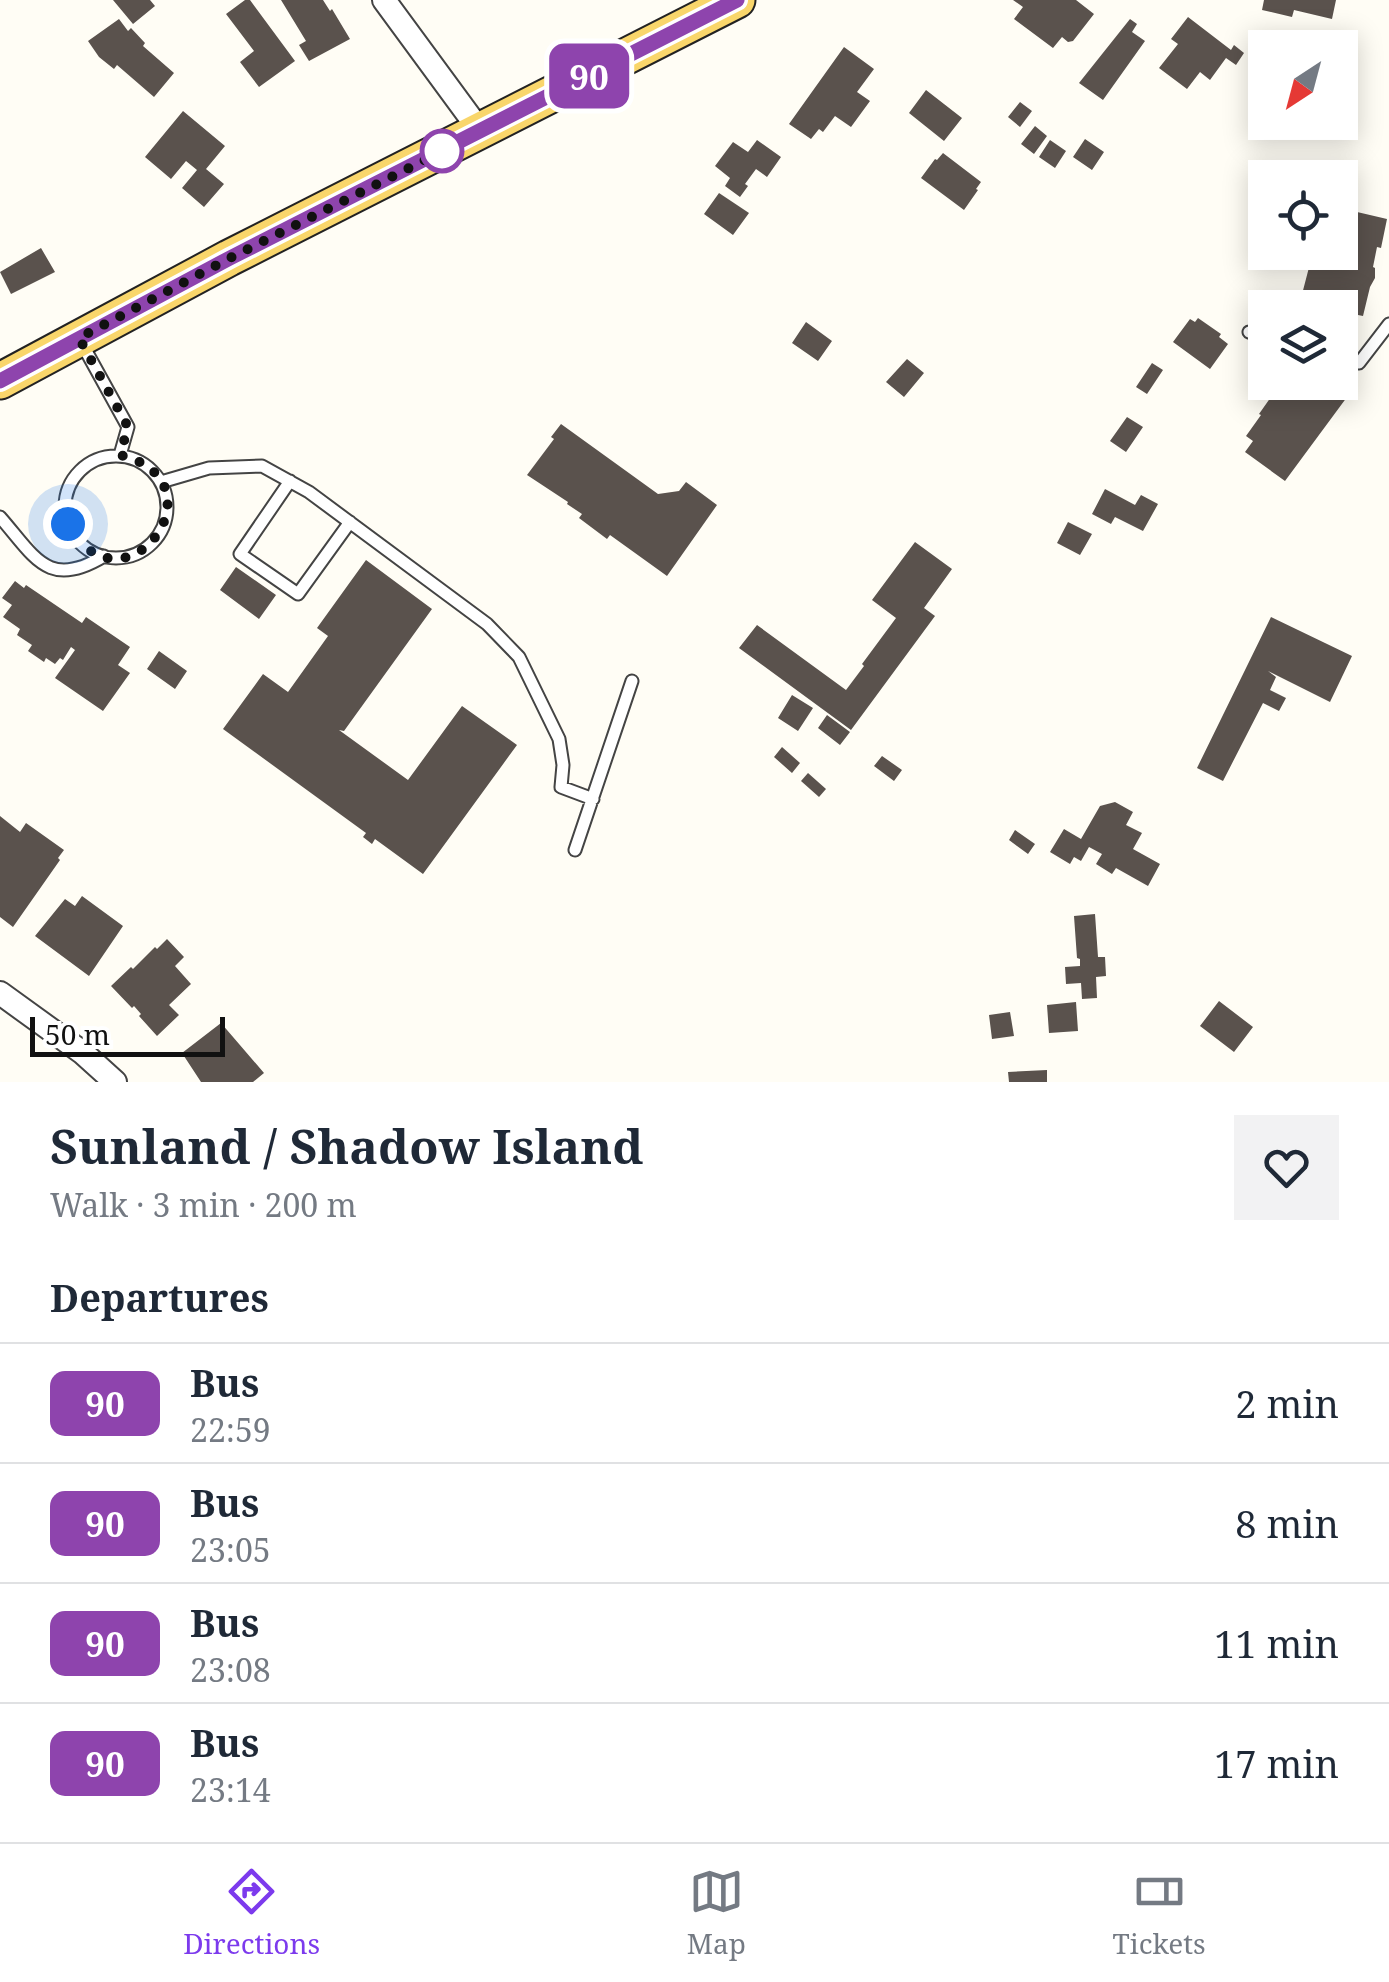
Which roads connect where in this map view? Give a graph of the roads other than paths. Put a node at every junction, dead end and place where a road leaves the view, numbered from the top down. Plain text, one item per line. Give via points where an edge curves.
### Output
1 (384, 0) edge
2 (737, 0) edge
3 (480, 132) junction
4 (1389, 324) edge
5 (79, 338) junction
6 (1358, 363) edge
7 (0, 380) edge
8 (120, 455) junction
9 (290, 481) junction
10 (162, 482) junction
11 (0, 517) edge
12 (350, 522) junction
13 (104, 556) junction
14 (632, 681) dead end
15 (593, 799) junction
16 (575, 850) dead end
17 (0, 992) edge
18 (115, 1082) edge

1 - 3 street
2 - 3 main road
3 - 5 main road
4 - 6 lane
5 - 7 main road
5 - 8 lane via 128,427
8 - 10 lane via 151,468
8 - 13 lane via 103,457 75,475 64,507 76,538
9 - 10 lane via 262,466 209,468
9 - 12 lane
9 - 12 lane via 240,554 298,594
10 - 13 lane via 162,530 138,554
11 - 13 lane via 38,560 58,572 86,568
12 - 15 lane via 487,624 519,657 559,739 561,786
14 - 15 lane
15 - 16 lane
17 - 18 street

